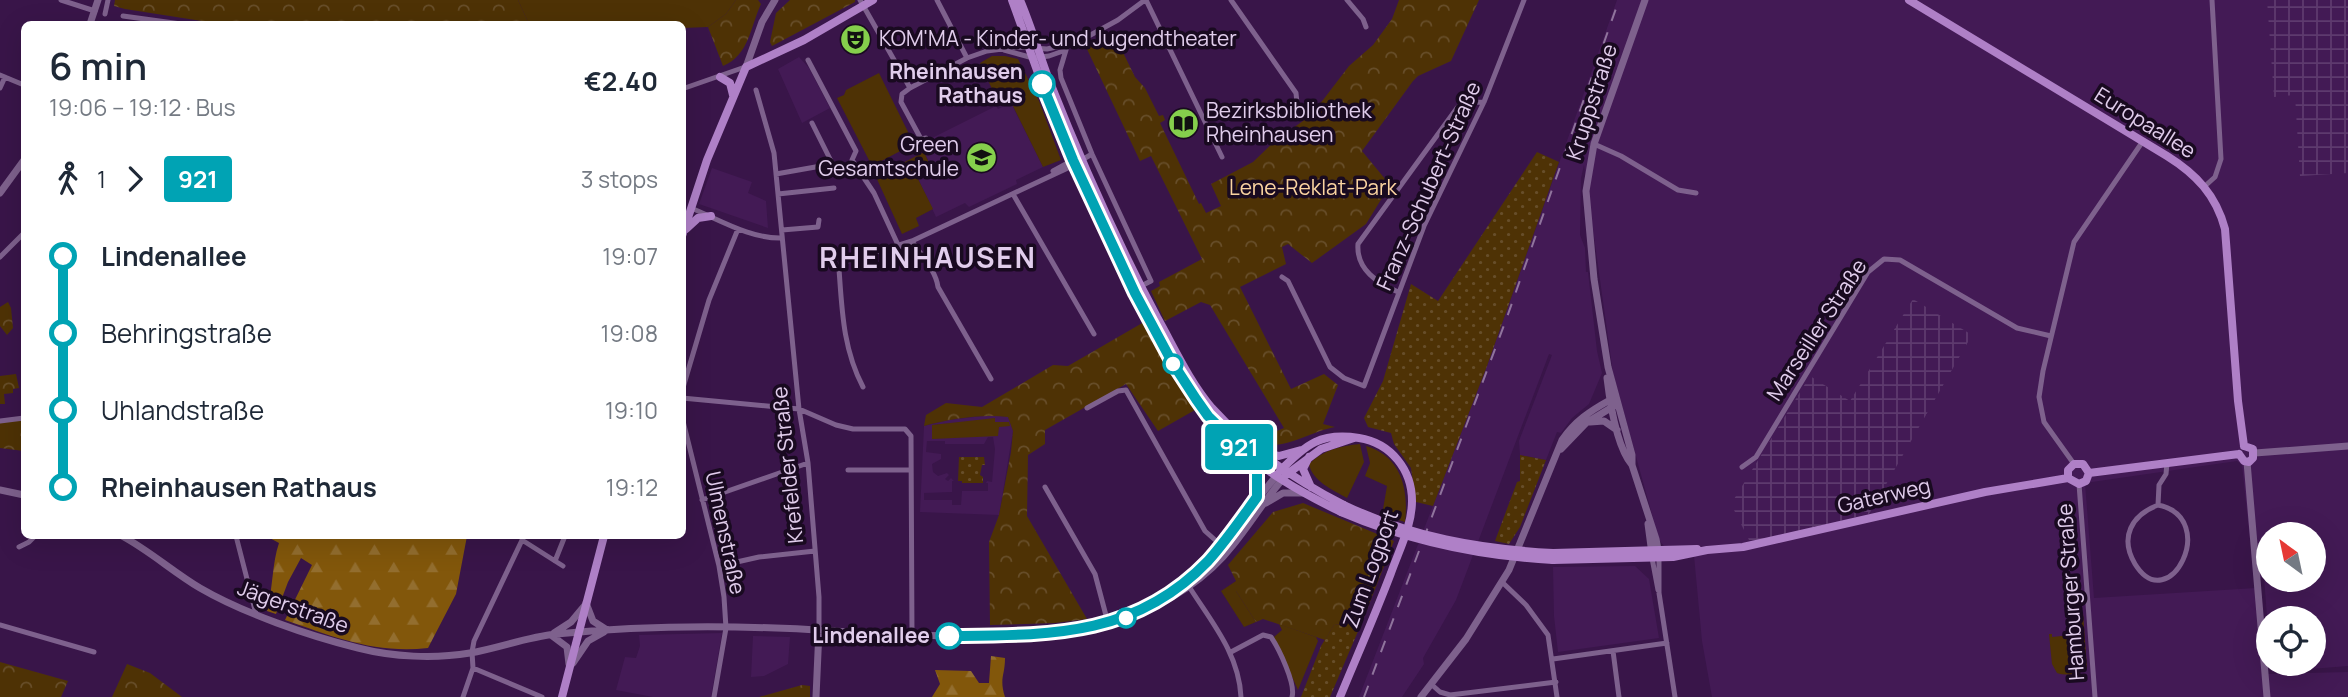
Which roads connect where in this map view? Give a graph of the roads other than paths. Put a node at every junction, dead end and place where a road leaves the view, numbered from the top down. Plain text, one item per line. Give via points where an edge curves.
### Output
1 (61, 0) edge
2 (98, 0) edge
3 (108, 0) edge
4 (774, 0) edge
5 (873, 0) edge
6 (937, 0) edge
7 (1012, 0) edge
8 (1020, 0) edge
9 (1145, 0) edge
10 (1231, 0) edge
11 (1347, 0) edge
12 (1524, 0) edge
13 (1645, 0) edge
14 (1909, 0) edge
15 (2212, 0) edge
16 (861, 3) edge
17 (95, 11) junction
18 (105, 14) dead end
19 (123, 16) dead end
20 (91, 21) edge
21 (159, 21) edge
22 (1366, 27) dead end
23 (1075, 44) junction
24 (994, 50) junction
25 (1066, 50) junction
26 (1035, 53) junction
27 (967, 58) junction
28 (808, 60) dead end
29 (746, 66) junction
30 (3, 76) edge
31 (720, 77) junction
32 (21, 84) edge
33 (686, 88) edge
34 (911, 88) junction
35 (0, 89) edge
36 (755, 89) dead end
37 (733, 97) junction
38 (1484, 102) junction
39 (1297, 103) dead end
40 (812, 123) dead end
41 (926, 138) dead end
42 (2143, 141) junction
43 (1594, 144) junction
44 (1092, 154) junction
45 (1222, 157) dead end
46 (1076, 161) junction
47 (21, 164) edge
48 (776, 174) junction
49 (2205, 186) junction
50 (834, 188) dead end
51 (0, 193) edge
52 (1696, 193) dead end
53 (778, 194) junction
54 (1013, 194) junction
55 (691, 208) junction
56 (710, 216) junction
57 (818, 220) dead end
58 (686, 224) edge
59 (738, 229) junction
60 (782, 230) junction
61 (686, 231) edge
62 (21, 236) edge
63 (782, 238) junction
64 (912, 241) junction
65 (899, 247) junction
66 (0, 257) edge
67 (1282, 277) dead end
68 (1141, 286) junction
69 (1398, 292) junction
70 (1094, 334) dead end
71 (2051, 336) junction
72 (686, 378) edge
73 (991, 379) dead end
74 (863, 387) dead end
75 (686, 398) edge
76 (1614, 403) junction
77 (1087, 408) dead end
78 (799, 409) junction
79 (21, 418) edge
80 (0, 421) edge
81 (1586, 423) junction
82 (1618, 430) junction
83 (686, 433) edge
84 (2348, 446) edge
85 (2241, 450) junction
86 (1307, 452) junction
87 (1246, 453) junction
88 (1261, 453) junction
89 (2255, 453) junction
90 (1555, 457) junction
91 (2247, 462) junction
92 (2167, 463) junction
93 (808, 464) junction
94 (2074, 464) junction
95 (1632, 465) junction
96 (1742, 467) dead end
97 (848, 470) dead end
98 (911, 470) junction
99 (2089, 473) junction
100 (1282, 475) junction
101 (2068, 478) junction
102 (2079, 484) junction
103 (1045, 487) dead end
104 (1313, 489) junction
105 (0, 490) edge
106 (1302, 493) junction
107 (21, 494) edge
108 (1257, 497) junction
109 (702, 499) junction
110 (1263, 505) junction
111 (2158, 505) junction
112 (1342, 509) junction
113 (32, 539) edge
114 (126, 539) edge
115 (237, 539) edge
116 (523, 539) edge
117 (524, 539) edge
118 (564, 539) edge
119 (603, 539) edge
120 (19, 547) dead end
121 (1224, 549) junction
122 (815, 551) junction
123 (559, 553) junction
124 (1655, 554) junction
125 (547, 555) junction
126 (555, 561) junction
127 (563, 566) dead end
128 (719, 566) junction
129 (1502, 582) junction
130 (1187, 584) junction
131 (586, 603) junction
132 (256, 614) junction
133 (1108, 623) junction
134 (0, 625) edge
135 (726, 628) junction
136 (819, 630) junction
137 (607, 631) junction
138 (579, 632) junction
139 (550, 635) junction
140 (912, 635) junction
141 (1667, 643) junction
142 (1613, 651) junction
143 (94, 652) dead end
144 (472, 652) junction
145 (1231, 652) junction
146 (1553, 659) junction
147 (473, 668) junction
148 (569, 668) junction
149 (1556, 682) junction
150 (1431, 684) junction
151 (463, 697) edge
152 (542, 697) edge
153 (562, 697) edge
154 (714, 697) edge
155 (816, 697) edge
156 (1241, 697) edge
157 (1292, 697) edge
158 (1340, 697) edge
159 (1421, 697) edge
160 (1557, 697) edge
161 (1619, 697) edge
162 (1675, 697) edge
163 (2095, 697) edge
164 (2267, 697) edge

1 - 17 street
2 - 17 street
3 - 18 street
4 - 29 street
5 - 16 main road
6 - 27 street
7 - 26 main road
8 - 26 main road
9 - 23 street
9 - 45 street
10 - 39 street via 1296,93
11 - 22 street
12 - 38 street, Franz-Schubert-Straße
13 - 43 street, Kruppstraße
14 - 42 main road, Europaallee
15 - 49 street via 2221,159 2220,169
16 - 29 main road via 804,40
16 - 34 street
17 - 20 street
19 - 21 street
23 - 25 street
23 - 26 street
24 - 26 street
24 - 26 street via 1018,47
24 - 27 street
25 - 26 street
25 - 44 street via 1061,78
26 - 46 main road
27 - 34 street
28 - 65 street via 856,151 852,160 874,193
29 - 31 street
29 - 37 main road
30 - 32 street
30 - 35 street
31 - 33 street
31 - 37 main road via 730,83
34 - 41 street via 902,94 901,102 921,139
36 - 48 street, Krefelder Straße
37 - 55 main road
38 - 69 street, Franz-Schubert-Straße via 1424,226
38 - 69 street via 1463,103 1457,108 1358,244 1357,255 1374,282
40 - 48 street via 831,161
42 - 49 main road, Europaallee via 2184,166
42 - 71 street via 2074,242
43 - 52 street via 1678,190
43 - 76 street, Kruppstraße via 1586,191 1603,352
44 - 46 street
44 - 68 street via 1151,281
46 - 54 street
46 - 68 main road
46 - 87 main road via 1135,293 1181,378 1208,416
47 - 51 street
48 - 53 street, Krefelder Straße
49 - 85 main road, Europaallee via 2225,229
50 - 53 street
53 - 60 street, Krefelder Straße
54 - 64 street
54 - 70 street
55 - 56 street
55 - 58 main road
56 - 59 street
56 - 61 main road via 698,218
57 - 60 street via 818,227
59 - 63 street
59 - 72 street via 709,300
60 - 63 street, Krefelder Straße
62 - 66 street
63 - 78 street, Krefelder Straße
64 - 65 street
64 - 73 street
65 - 74 street via 841,263 839,269 845,336
67 - 69 street, Franz-Schubert-Straße via 1330,367 1344,379 1364,386
68 - 88 main road via 1204,398
71 - 94 street via 2039,405 2044,422
71 - 96 street, Marseiller Straße via 2017,328 1900,260 1884,260 1868,272 1756,457
75 - 78 street
76 - 81 street
76 - 82 street
76 - 90 street via 1589,412 1572,426
76 - 95 street
77 - 121 street via 1126,390 1205,531
78 - 93 street, Krefelder Straße
78 - 98 street via 860,430 905,429 910,432
79 - 80 street
81 - 82 street via 1604,422
81 - 90 street
82 - 95 street
83 - 109 street, Ulmenstraße
84 - 89 street
85 - 89 main road via 2250,447
85 - 91 main road via 2241,459
85 - 92 main road
86 - 88 main road
86 - 100 main road, Zum Logport
86 - 104 main road via 1303,469
86 - 158 main road, Zum Logport via 1319,440 1336,435 1373,441 1394,455 1409,479 1411,517
87 - 100 main road
87 - 108 street via 1257,472
88 - 100 main road
89 - 91 main road
90 - 129 street
91 - 164 street
92 - 99 main road
92 - 111 street
93 - 109 street
93 - 122 street, Krefelder Straße
94 - 99 main road via 2083,464
94 - 101 main road
95 - 124 street
97 - 98 street
98 - 140 street
99 - 102 main road
100 - 104 main road
100 - 106 main road
100 - 108 street
100 - 110 street
101 - 102 main road
101 - 124 main road, Gaterweg via 1961,497 1743,547
102 - 163 street, Hamburger Straße
103 - 133 street via 1094,574
104 - 112 main road
105 - 107 street
106 - 110 street via 1283,493
106 - 112 main road
108 - 121 street
109 - 128 street, Ulmenstraße
110 - 121 street
111 - 111 street via 2177,513 2188,536 2180,567 2165,580 2149,578 2129,550 2131,524
112 - 124 main road, Gaterweg, bridge via 1459,544 1553,556
113 - 120 street
114 - 132 street, Jägerstraße via 202,590
115 - 132 street
116 - 144 street
117 - 125 street
118 - 123 street
119 - 131 main road
121 - 130 street
122 - 128 street
122 - 136 street, Krefelder Straße
123 - 125 street via 553,550
123 - 126 street
124 - 141 street via 1655,582
125 - 126 street
126 - 127 street
128 - 135 street, Ulmenstraße
129 - 146 street via 1544,626
129 - 150 street
130 - 133 street via 1151,607
130 - 145 street
131 - 137 street via 593,621
131 - 138 main road
131 - 139 street via 570,622
132 - 144 street, Jägerstraße via 360,649 418,656
133 - 140 street via 1046,633
134 - 143 street
135 - 136 street
135 - 137 street
135 - 154 street, Ulmenstraße
136 - 140 street
136 - 155 street, Krefelder Straße
137 - 138 street
137 - 148 street via 588,641
138 - 139 street
138 - 148 main road
139 - 144 street
139 - 148 street via 567,647
141 - 142 street
141 - 162 street
142 - 146 street
142 - 161 street
144 - 147 street
145 - 156 street
145 - 157 street via 1264,635 1271,637 1292,682
146 - 149 street
147 - 151 street
147 - 152 street
148 - 153 main road
149 - 150 street via 1450,695
149 - 160 street
150 - 159 street

